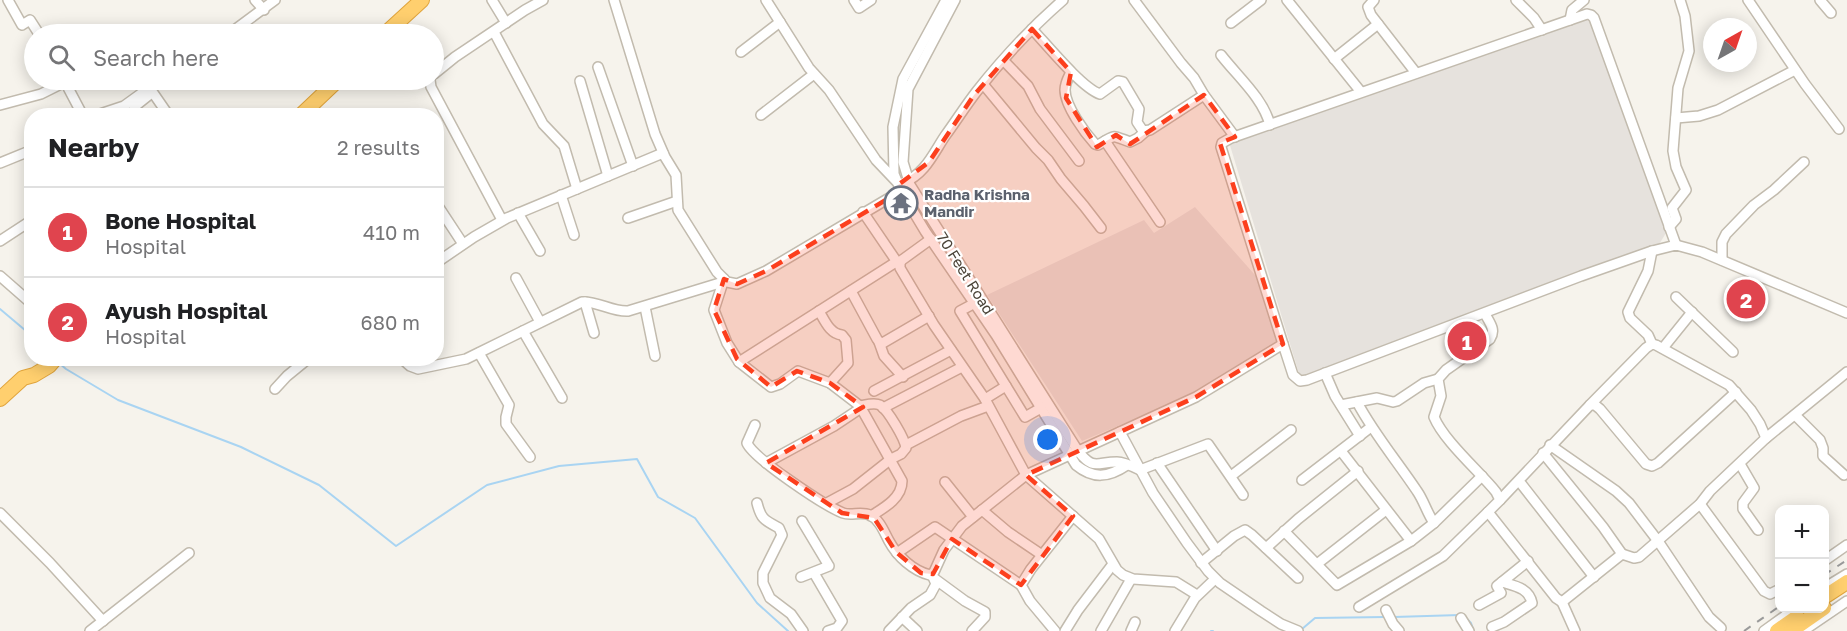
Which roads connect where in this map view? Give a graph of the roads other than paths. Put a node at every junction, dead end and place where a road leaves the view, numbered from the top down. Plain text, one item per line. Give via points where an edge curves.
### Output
1 (8, 0) edge
2 (255, 0) edge
3 (276, 0) edge
4 (422, 0) edge
5 (492, 0) edge
6 (543, 0) edge
7 (614, 0) edge
8 (766, 0) edge
9 (854, 0) edge
10 (872, 0) edge
11 (946, 0) edge
12 (955, 0) edge
13 (1063, 0) edge
14 (1134, 0) edge
15 (1261, 0) edge
16 (1287, 0) edge
17 (1374, 0) edge
18 (1516, 0) edge
19 (1584, 0) edge
20 (1680, 0) edge
21 (1748, 0) edge
22 (1820, 0) edge
23 (264, 10) junction
24 (1831, 13) dead end
25 (1570, 21) junction
26 (780, 22) junction
27 (506, 23) junction
28 (1231, 23) dead end
29 (33, 24) edge
30 (244, 24) edge
31 (397, 24) edge
32 (1378, 24) junction
33 (1032, 29) junction
34 (1542, 30) junction
35 (494, 32) junction
36 (741, 52) dead end
37 (1221, 55) dead end
38 (1334, 59) junction
39 (1004, 61) junction
40 (444, 66) edge
41 (598, 67) dead end
42 (1796, 70) junction
43 (1071, 72) junction
44 (1416, 73) junction
45 (814, 74) junction
46 (908, 78) junction
47 (580, 81) dead end
48 (983, 84) junction
49 (48, 90) edge
50 (69, 90) edge
51 (145, 90) edge
52 (149, 90) edge
53 (151, 90) edge
54 (327, 90) edge
55 (433, 90) edge
56 (1361, 92) junction
57 (1204, 94) junction
58 (0, 105) edge
59 (79, 108) edge
60 (118, 108) edge
61 (133, 108) edge
62 (163, 108) edge
63 (308, 108) edge
64 (442, 108) edge
65 (444, 111) edge
66 (761, 116) dead end
67 (1676, 118) junction
68 (1270, 125) junction
69 (1839, 129) dead end
70 (1146, 131) junction
71 (1235, 136) junction
72 (1105, 141) junction
73 (24, 153) edge
74 (663, 153) junction
75 (1079, 161) dead end
76 (1804, 162) dead end
77 (0, 163) edge
78 (633, 166) junction
79 (608, 176) junction
80 (908, 181) junction
81 (898, 185) junction
82 (577, 189) junction
83 (561, 195) junction
84 (677, 201) junction
85 (863, 212) junction
86 (518, 213) junction
87 (444, 215) edge
88 (628, 219) dead end
89 (502, 220) junction
90 (1160, 222) dead end
91 (24, 225) edge
92 (1669, 226) junction
93 (1101, 228) dead end
94 (574, 236) dead end
95 (930, 239) junction
96 (0, 241) edge
97 (463, 244) junction
98 (1676, 245) junction
99 (540, 251) dead end
100 (1652, 251) junction
101 (444, 257) edge
102 (1722, 260) junction
103 (898, 265) junction
104 (0, 276) edge
105 (516, 278) dead end
106 (723, 281) junction
107 (851, 291) junction
108 (24, 297) edge
109 (1676, 297) dead end
110 (585, 302) junction
111 (975, 303) junction
112 (645, 307) junction
113 (819, 311) junction
114 (1692, 312) junction
115 (1847, 312) edge
116 (1485, 314) junction
117 (929, 316) junction
118 (540, 322) junction
119 (524, 331) junction
120 (594, 333) dead end
121 (879, 342) junction
122 (1283, 344) junction
123 (1652, 344) junction
124 (1663, 348) junction
125 (951, 350) junction
126 (1733, 352) dead end
127 (478, 353) junction
128 (655, 356) dead end
129 (740, 362) junction
130 (444, 364) edge
131 (46, 366) edge
132 (299, 366) edge
133 (410, 366) edge
134 (432, 366) edge
135 (962, 367) junction
136 (1847, 372) edge
137 (1325, 373) junction
138 (903, 377) junction
139 (1438, 379) junction
140 (830, 383) junction
141 (1006, 386) junction
142 (275, 389) dead end
143 (874, 391) dead end
144 (1736, 392) junction
145 (562, 398) dead end
146 (0, 399) edge
147 (1357, 402) junction
148 (986, 403) junction
149 (1341, 405) junction
150 (1590, 405) junction
151 (860, 407) junction
152 (883, 408) junction
153 (1041, 408) junction
154 (1795, 415) junction
155 (755, 425) dead end
156 (1371, 427) junction
157 (1291, 429) dead end
158 (1120, 432) junction
159 (1360, 435) junction
160 (1766, 438) junction
161 (906, 445) junction
162 (1550, 445) junction
163 (1341, 451) junction
164 (1074, 453) junction
165 (1543, 453) junction
166 (530, 457) dead end
167 (891, 459) junction
168 (766, 463) junction
169 (1157, 463) junction
170 (1740, 464) junction
171 (1140, 470) junction
172 (1358, 471) junction
173 (1026, 475) junction
174 (1844, 475) dead end
175 (1231, 476) junction
176 (1482, 476) junction
177 (1302, 480) dead end
178 (945, 482) dead end
179 (1519, 482) junction
180 (1243, 495) dead end
181 (1500, 500) junction
182 (757, 503) dead end
183 (827, 504) junction
184 (1700, 504) junction
185 (982, 510) junction
186 (1386, 510) junction
187 (1488, 512) junction
188 (0, 513) edge
189 (871, 516) junction
190 (1073, 516) junction
191 (973, 518) junction
192 (802, 520) dead end
193 (1434, 523) junction
194 (1758, 530) dead end
195 (1284, 531) junction
196 (952, 539) junction
197 (1410, 541) junction
198 (1658, 541) junction
199 (1847, 545) edge
200 (1266, 548) junction
201 (1216, 551) junction
202 (189, 553) dead end
203 (897, 553) junction
204 (1622, 554) junction
205 (1042, 555) junction
206 (1827, 559) edge
207 (1528, 561) junction
208 (1201, 562) junction
209 (1113, 564) junction
210 (1317, 564) junction
211 (814, 573) junction
212 (1847, 573) edge
213 (933, 577) junction
214 (1594, 577) junction
215 (801, 578) dead end
216 (1298, 578) dead end
217 (1131, 579) junction
218 (1215, 579) junction
219 (1502, 582) junction
220 (1847, 582) edge
221 (1021, 585) junction
222 (1829, 585) edge
223 (1775, 591) edge
224 (1847, 593) edge
225 (1829, 594) edge
226 (1197, 595) junction
227 (1562, 602) junction
228 (1847, 602) edge
229 (1479, 605) dead end
230 (1829, 605) edge
231 (1359, 607) dead end
232 (1790, 613) edge
233 (1803, 613) edge
234 (1817, 613) edge
235 (1388, 614) dead end
236 (902, 617) junction
237 (1461, 618) dead end
238 (103, 621) junction
239 (1278, 627) edge
240 (1492, 627) dead end
241 (1721, 628) dead end
242 (90, 631) edge
243 (803, 631) edge
244 (828, 631) edge
245 (889, 631) edge
246 (917, 631) edge
247 (972, 631) edge
248 (1055, 631) edge
249 (1065, 631) edge
250 (1101, 631) edge
251 (1175, 631) edge
252 (1298, 631) edge
253 (1399, 631) edge
254 (1469, 631) edge
255 (1575, 631) edge
256 (1764, 631) edge
257 (1777, 631) edge
258 (1791, 631) edge
259 (1803, 631) edge

1 - 29 street via 22,25 30,20
2 - 23 street
3 - 23 street
4 - 31 highway
5 - 27 street
6 - 27 street
7 - 74 street
8 - 26 street
9 - 10 street via 859,8
11 - 46 street, 70 Feet Road
12 - 46 street, 70 Feet Road
13 - 33 street
14 - 57 street
15 - 28 street
16 - 38 street
17 - 32 street via 1368,7
18 - 34 street
19 - 25 street via 1572,10
20 - 67 street via 1689,51 1678,88
21 - 42 street
22 - 24 street
23 - 30 street
25 - 34 street
25 - 92 street via 1587,15 1594,18
26 - 36 street
26 - 45 street
27 - 35 street
32 - 38 street
32 - 44 street
33 - 39 street
33 - 43 street
34 - 44 street
35 - 40 street
35 - 82 street via 543,124 564,146
37 - 68 street via 1257,98
38 - 56 street
39 - 48 street
39 - 75 street via 1028,86 1040,109
41 - 78 street
42 - 67 street via 1718,110
42 - 69 street
43 - 70 street via 1100,94 1118,81 1123,82 1139,109 1137,122
43 - 72 street via 1065,91 1068,104 1095,144
44 - 56 street
45 - 66 street
45 - 81 street
46 - 80 street, 70 Feet Road via 903,156
46 - 81 street, 70 Feet Road via 897,98 893,127 893,168
47 - 79 street
48 - 80 street via 929,162
48 - 93 street
49 - 58 street
50 - 59 street
51 - 60 street
52 - 61 street via 149,95
53 - 62 street
54 - 63 highway
55 - 64 street
56 - 68 street
57 - 70 street
57 - 71 street
65 - 89 street
67 - 92 street via 1674,158 1686,190 1672,208 1676,219
68 - 71 street
70 - 72 street via 1130,142 1116,135
71 - 122 street via 1221,147
72 - 90 street
73 - 77 street
74 - 78 street
74 - 84 street via 677,181
76 - 102 street via 1726,234
78 - 79 street
79 - 82 street
80 - 81 street
80 - 164 street, 70 Feet Road
81 - 85 street
81 - 95 street, 70 Feet Road
82 - 83 street
83 - 86 street
83 - 94 street
84 - 88 street
84 - 106 street via 678,210
85 - 103 street
85 - 106 street via 760,274 737,284
86 - 89 street
86 - 99 street
87 - 97 street
89 - 97 street
91 - 96 street
92 - 98 street
95 - 103 street
95 - 111 street, 70 Feet Road
97 - 101 street
98 - 100 street
98 - 102 street
100 - 116 street
100 - 123 street via 1648,271 1628,312
102 - 115 street
103 - 107 street
103 - 117 street
104 - 108 street
105 - 118 street
106 - 112 street
106 - 129 street via 714,305 715,314
107 - 113 street
107 - 121 street
109 - 114 street
110 - 112 street via 623,312
110 - 118 street
110 - 120 street
111 - 141 street via 960,311
111 - 153 street, 70 Feet Road
112 - 128 street
113 - 129 street
113 - 140 street via 832,331 846,340 848,363
114 - 124 street
114 - 126 street
116 - 137 street
116 - 139 street via 1493,329 1490,339
117 - 121 street via 884,343
117 - 125 street
118 - 119 street
119 - 127 street
119 - 145 street
121 - 138 street via 884,356
122 - 137 street via 1296,379 1307,380
122 - 158 street via 1196,397
123 - 124 street
123 - 150 street
124 - 144 street via 1722,380
125 - 135 street
125 - 138 street
127 - 130 street
127 - 166 street via 509,405 506,424
129 - 140 street via 771,387 798,371
131 - 146 highway via 23,378
132 - 142 street
133 - 134 street
135 - 148 street
135 - 152 street
136 - 154 street
137 - 149 street
138 - 143 street
139 - 147 street via 1424,383 1398,401 1377,398
139 - 176 street via 1441,396 1434,413 1436,422
140 - 151 street
141 - 148 street
141 - 153 street via 1025,417
144 - 150 street via 1652,466 1646,464 1600,409
144 - 160 street
147 - 149 street
147 - 156 street
148 - 161 street
148 - 173 street
149 - 159 street
150 - 162 street
151 - 152 street via 876,404
151 - 167 street
151 - 168 street via 834,426
152 - 161 street
153 - 164 street, 70 Feet Road
154 - 160 street
154 - 174 street via 1820,440 1823,456
155 - 168 street via 747,445
156 - 159 street
156 - 193 street via 1417,490
157 - 175 street
158 - 164 street
158 - 171 street
159 - 163 street
160 - 170 street
161 - 167 street via 901,454
162 - 165 street
162 - 198 street via 1623,497
163 - 172 street
163 - 177 street
164 - 171 street, 70 Feet Road via 1091,464 1118,461
164 - 173 street
165 - 179 street
165 - 204 street
167 - 183 street
167 - 189 street via 902,486 893,500
168 - 183 street
169 - 171 street
169 - 175 street via 1208,444
169 - 201 street
170 - 184 street
170 - 194 street via 1754,488 1743,509
171 - 208 street
172 - 186 street
172 - 195 street
173 - 185 street
173 - 190 street
175 - 180 street
176 - 181 street
176 - 193 street
178 - 191 street
179 - 181 street
179 - 214 street
181 - 187 street
182 - 243 street via 763,519 779,528 782,535 763,573 763,583 774,603 791,614
183 - 189 street via 842,513
184 - 198 street
184 - 223 street via 1764,591
185 - 191 street
185 - 205 street
186 - 197 street
186 - 210 street
187 - 207 street
187 - 231 street via 1443,556
188 - 238 street via 51,562
189 - 203 street
190 - 205 street
190 - 209 street via 1099,539
191 - 196 street
192 - 211 street via 829,566
193 - 197 street
195 - 200 street
195 - 210 street
196 - 203 street via 935,527
196 - 213 street
196 - 221 street
197 - 210 street via 1337,585
198 - 204 street via 1639,557
198 - 241 street
199 - 206 street
200 - 201 street via 1245,530
200 - 216 street
201 - 208 street
202 - 238 street
203 - 213 street via 921,573
204 - 214 street
205 - 221 street
207 - 219 street
207 - 227 street
208 - 218 street
209 - 217 street
209 - 249 street
211 - 215 street
211 - 244 street via 842,621
212 - 222 street
213 - 236 street via 936,586 930,595
213 - 247 street via 985,612
214 - 227 street
217 - 226 street via 1172,582
217 - 250 street
218 - 226 street
218 - 239 street
219 - 229 street via 1497,586 1501,593
219 - 240 street via 1525,590 1532,603
220 - 225 highway
221 - 248 street
224 - 230 highway
226 - 251 street
227 - 255 street
228 - 259 street
232 - 256 street
233 - 257 highway
234 - 258 highway
235 - 253 street
236 - 245 street
236 - 246 street
237 - 254 street
238 - 242 street
239 - 252 street

